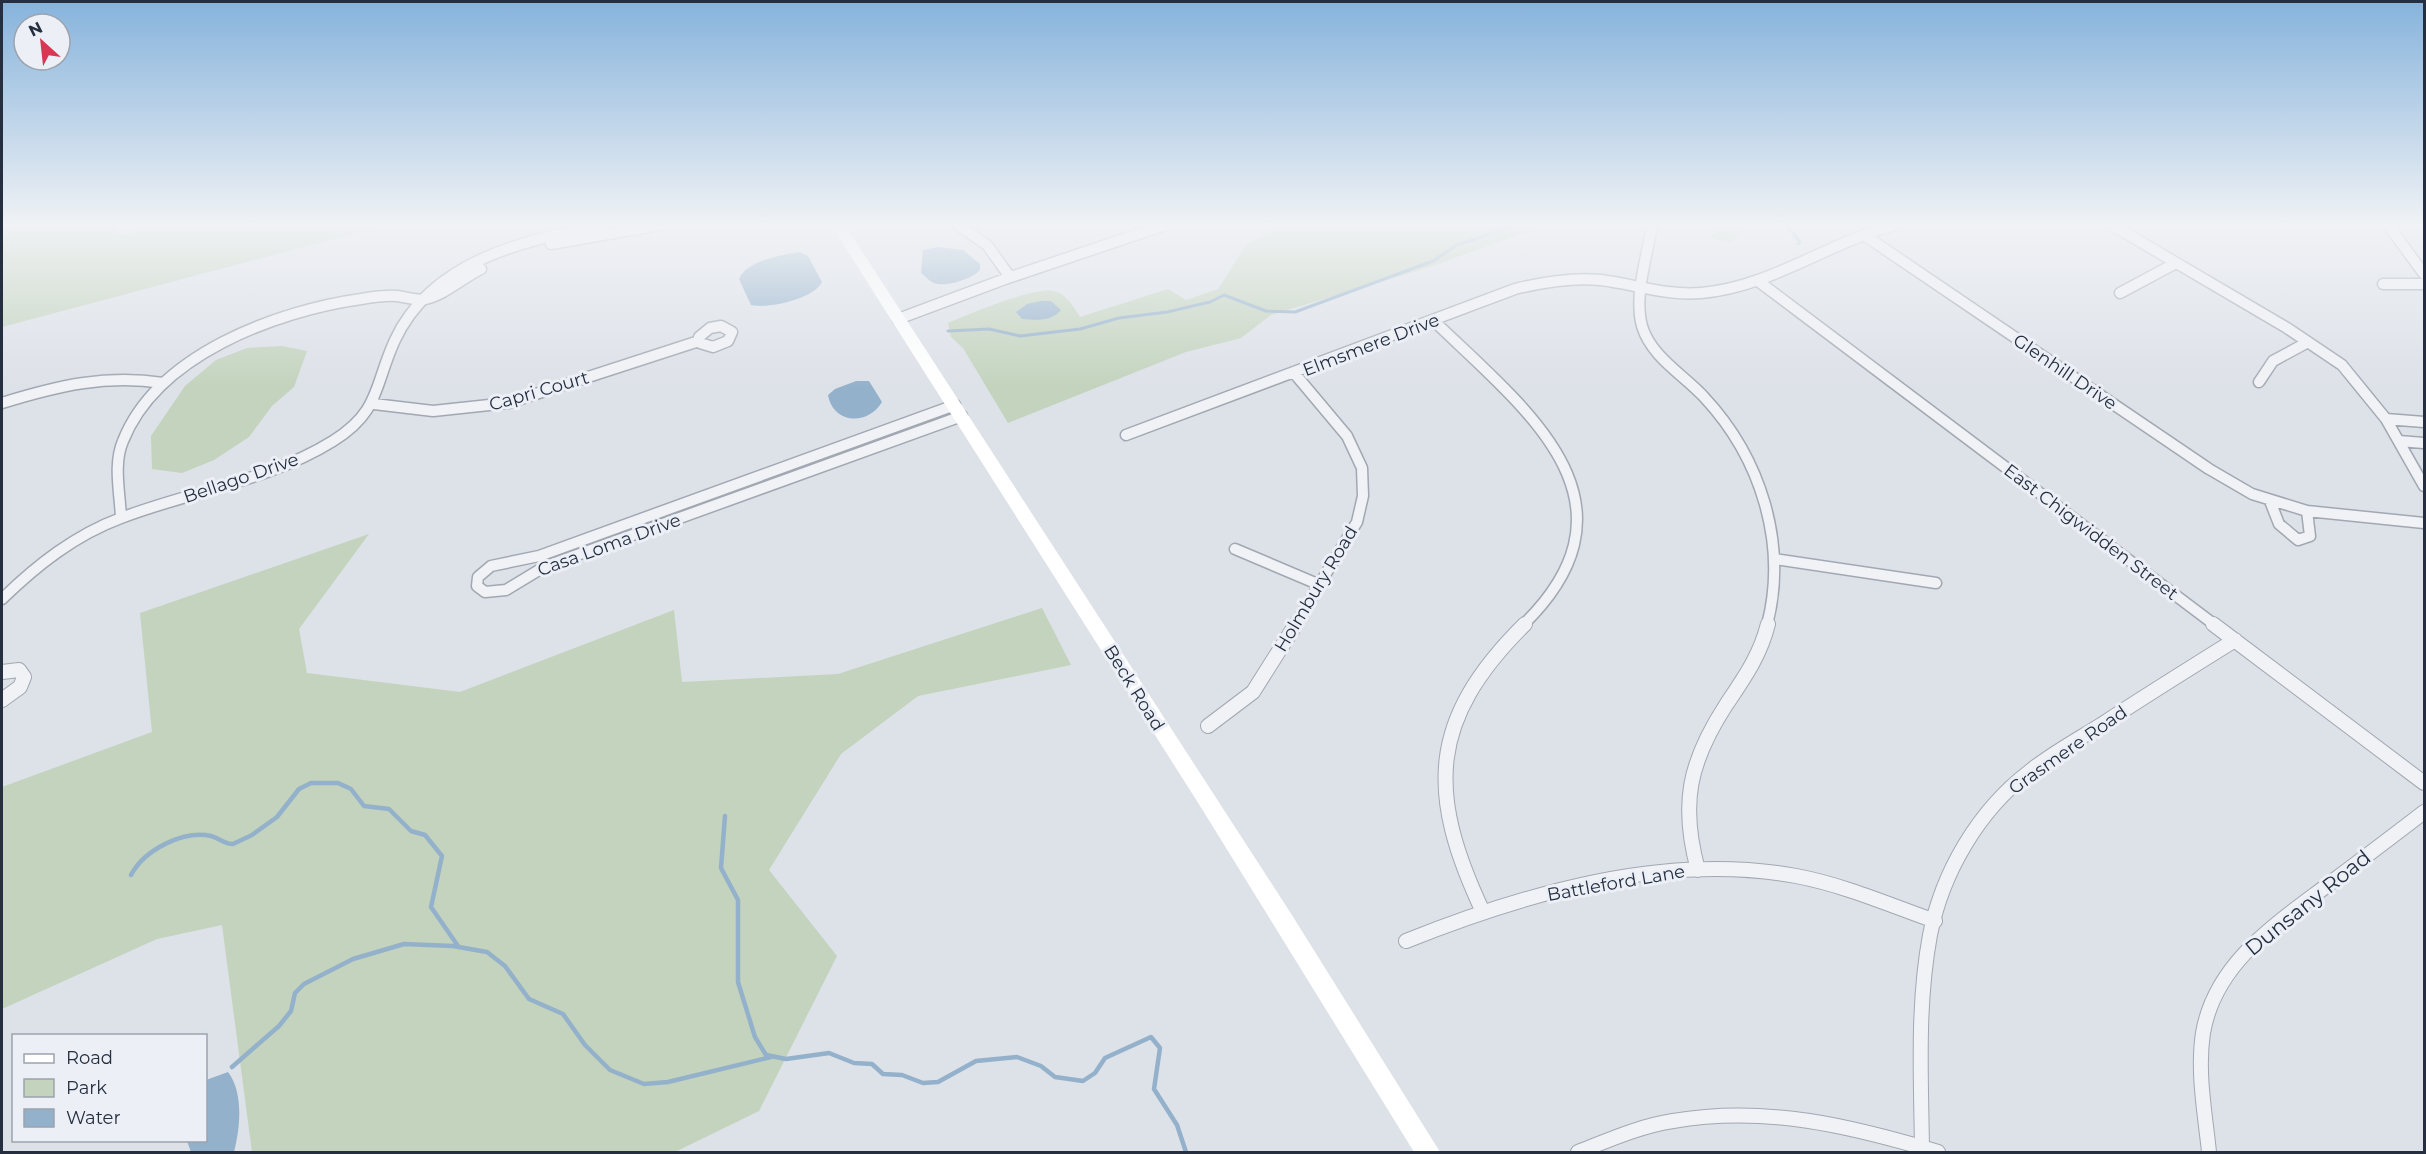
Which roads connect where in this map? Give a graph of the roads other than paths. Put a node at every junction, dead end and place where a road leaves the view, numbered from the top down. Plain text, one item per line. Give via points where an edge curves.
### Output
1 (449, 279) edge
2 (465, 279) edge
3 (872, 279) edge
4 (1008, 279) edge
5 (1644, 279) edge
6 (1763, 279) edge
7 (1929, 279) edge
8 (2146, 279) edge
9 (2202, 279) edge
10 (1758, 281) junction
11 (2383, 284) dead end
12 (2424, 284) edge
13 (1643, 287) junction
14 (2120, 293) dead end
15 (424, 299) junction
16 (898, 319) junction
17 (1434, 321) junction
18 (699, 341) dead end
19 (2308, 342) junction
20 (1295, 374) junction
21 (2259, 382) dead end
22 (163, 383) junction
23 (2, 403) edge
24 (375, 404) junction
25 (958, 411) junction
26 (2386, 419) junction
27 (2424, 422) edge
28 (1126, 435) dead end
29 (2399, 441) junction
30 (2424, 443) edge
31 (2424, 486) edge
32 (2270, 501) junction
33 (2307, 511) junction
34 (121, 518) junction
35 (2424, 523) edge
36 (1235, 549) dead end
37 (1775, 559) junction
38 (1936, 583) dead end
39 (1320, 585) junction
40 (2, 599) edge
41 (2235, 640) junction
42 (2, 672) edge
43 (2, 700) edge
44 (1208, 726) dead end
45 (2424, 783) edge
46 (2424, 812) edge
47 (1698, 870) junction
48 (1483, 912) junction
49 (1935, 921) junction
50 (1406, 941) dead end
51 (1930, 1150) edge
52 (1428, 1152) edge
53 (1578, 1152) edge
54 (2209, 1152) edge

1 - 15 street
2 - 15 street
3 - 16 main road, Beck Road
4 - 16 street
5 - 13 street
6 - 10 street, Elmsmere Drive
7 - 32 street, Glenhill Drive via 2209,469
8 - 14 street
9 - 19 street
10 - 13 street, Elmsmere Drive via 1700,293
10 - 41 street, East Chigwidden Street
11 - 12 street
13 - 17 street, Elmsmere Drive via 1579,279 1536,284
13 - 37 street via 1641,323 1645,334 1721,417 1744,453 1767,507
15 - 22 street via 361,299 304,312 239,335 192,361
15 - 24 street via 395,339
16 - 25 main road, Beck Road
17 - 20 street, Elmsmere Drive
17 - 48 street via 1543,431 1572,483 1578,519 1571,556 1550,595 1499,649 1474,685 1459,716 1444,770 1448,820 1461,864
18 - 24 street, Capri Court via 508,403 433,411
19 - 21 street via 2271,361
19 - 26 street via 2342,365
20 - 28 street, Elmsmere Drive
20 - 39 street, Holmbury Road via 1347,436 1362,468 1363,496 1357,522
22 - 23 street via 123,377 90,379
22 - 34 street via 139,411 123,440
24 - 34 street, Bellago Drive via 334,440 296,461
25 - 25 street, Casa Loma Drive via 539,556 495,563 482,571 477,586 485,592 499,592 544,567
25 - 52 main road, Beck Road via 1304,950
26 - 27 street
26 - 29 street
29 - 30 street
29 - 31 street
32 - 33 street, Glenhill Drive
32 - 33 street via 2275,523 2298,540 2310,536
33 - 35 street, Glenhill Drive
34 - 40 street, Bellago Drive via 84,535 30,571
36 - 39 street
37 - 38 street
37 - 47 street via 1773,599 1757,659 1704,738 1690,783 1685,817
39 - 44 street, Holmbury Road via 1253,692
41 - 45 street, East Chigwidden Street
41 - 49 street, Grasmere Road via 2066,746 2012,786 1988,812 1954,869
42 - 43 street via 19,670 24,677 15,693
46 - 54 street, Dunsany Road via 2250,945 2223,978 2203,1032 2202,1081
47 - 48 street, Battleford Lane via 1678,869 1586,886
47 - 49 street, Battleford Lane via 1794,875
48 - 50 street, Battleford Lane
49 - 51 street, Grasmere Road via 1927,961 1921,1055
51 - 53 street via 1836,1123 1725,1113 1676,1118

